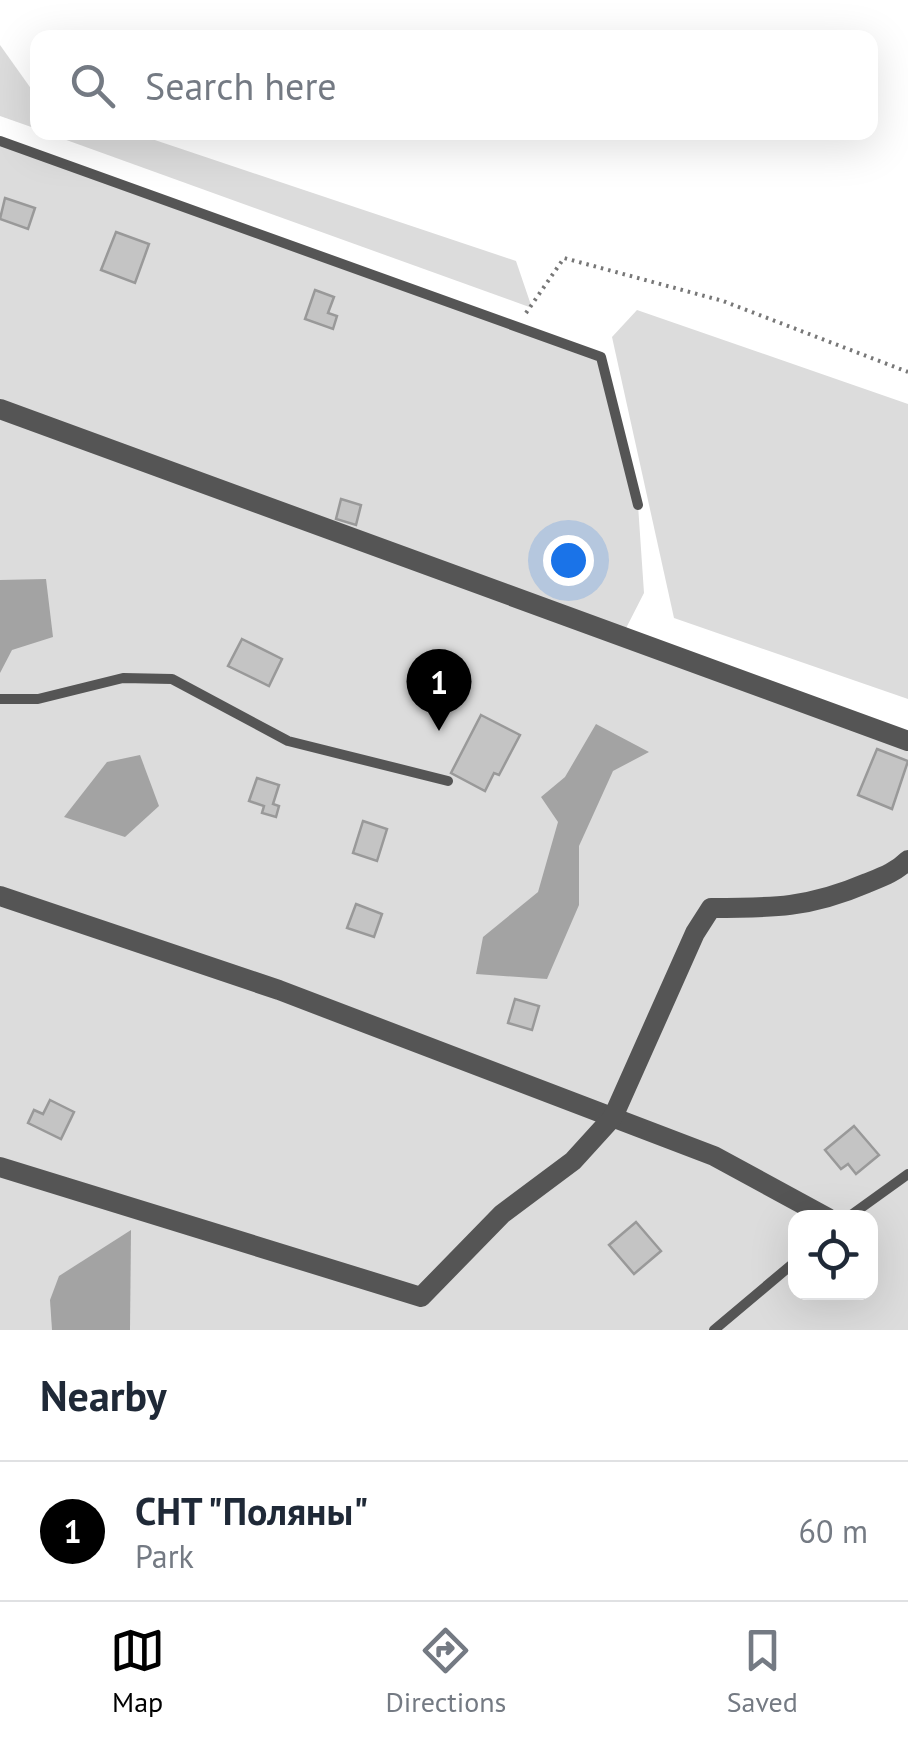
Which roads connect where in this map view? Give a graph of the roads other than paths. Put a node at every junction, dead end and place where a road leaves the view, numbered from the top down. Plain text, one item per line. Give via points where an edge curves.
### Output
1 (0, 140) edge
2 (0, 409) edge
3 (638, 505) dead end
4 (0, 700) edge
5 (908, 740) edge
6 (448, 780) dead end
7 (908, 860) edge
8 (0, 896) edge
9 (613, 1117) junction
10 (0, 1166) edge
11 (908, 1174) edge
12 (813, 1210) edge
13 (859, 1210) edge
14 (788, 1268) edge
15 (714, 1330) edge

1 - 3 lane via 601,357
2 - 5 street
4 - 6 lane via 38,699 123,678 172,679 288,741
7 - 9 street via 831,898 787,908 711,908
8 - 9 street via 279,990
9 - 10 street via 420,1297
9 - 12 street via 714,1156
11 - 13 lane
14 - 15 lane

